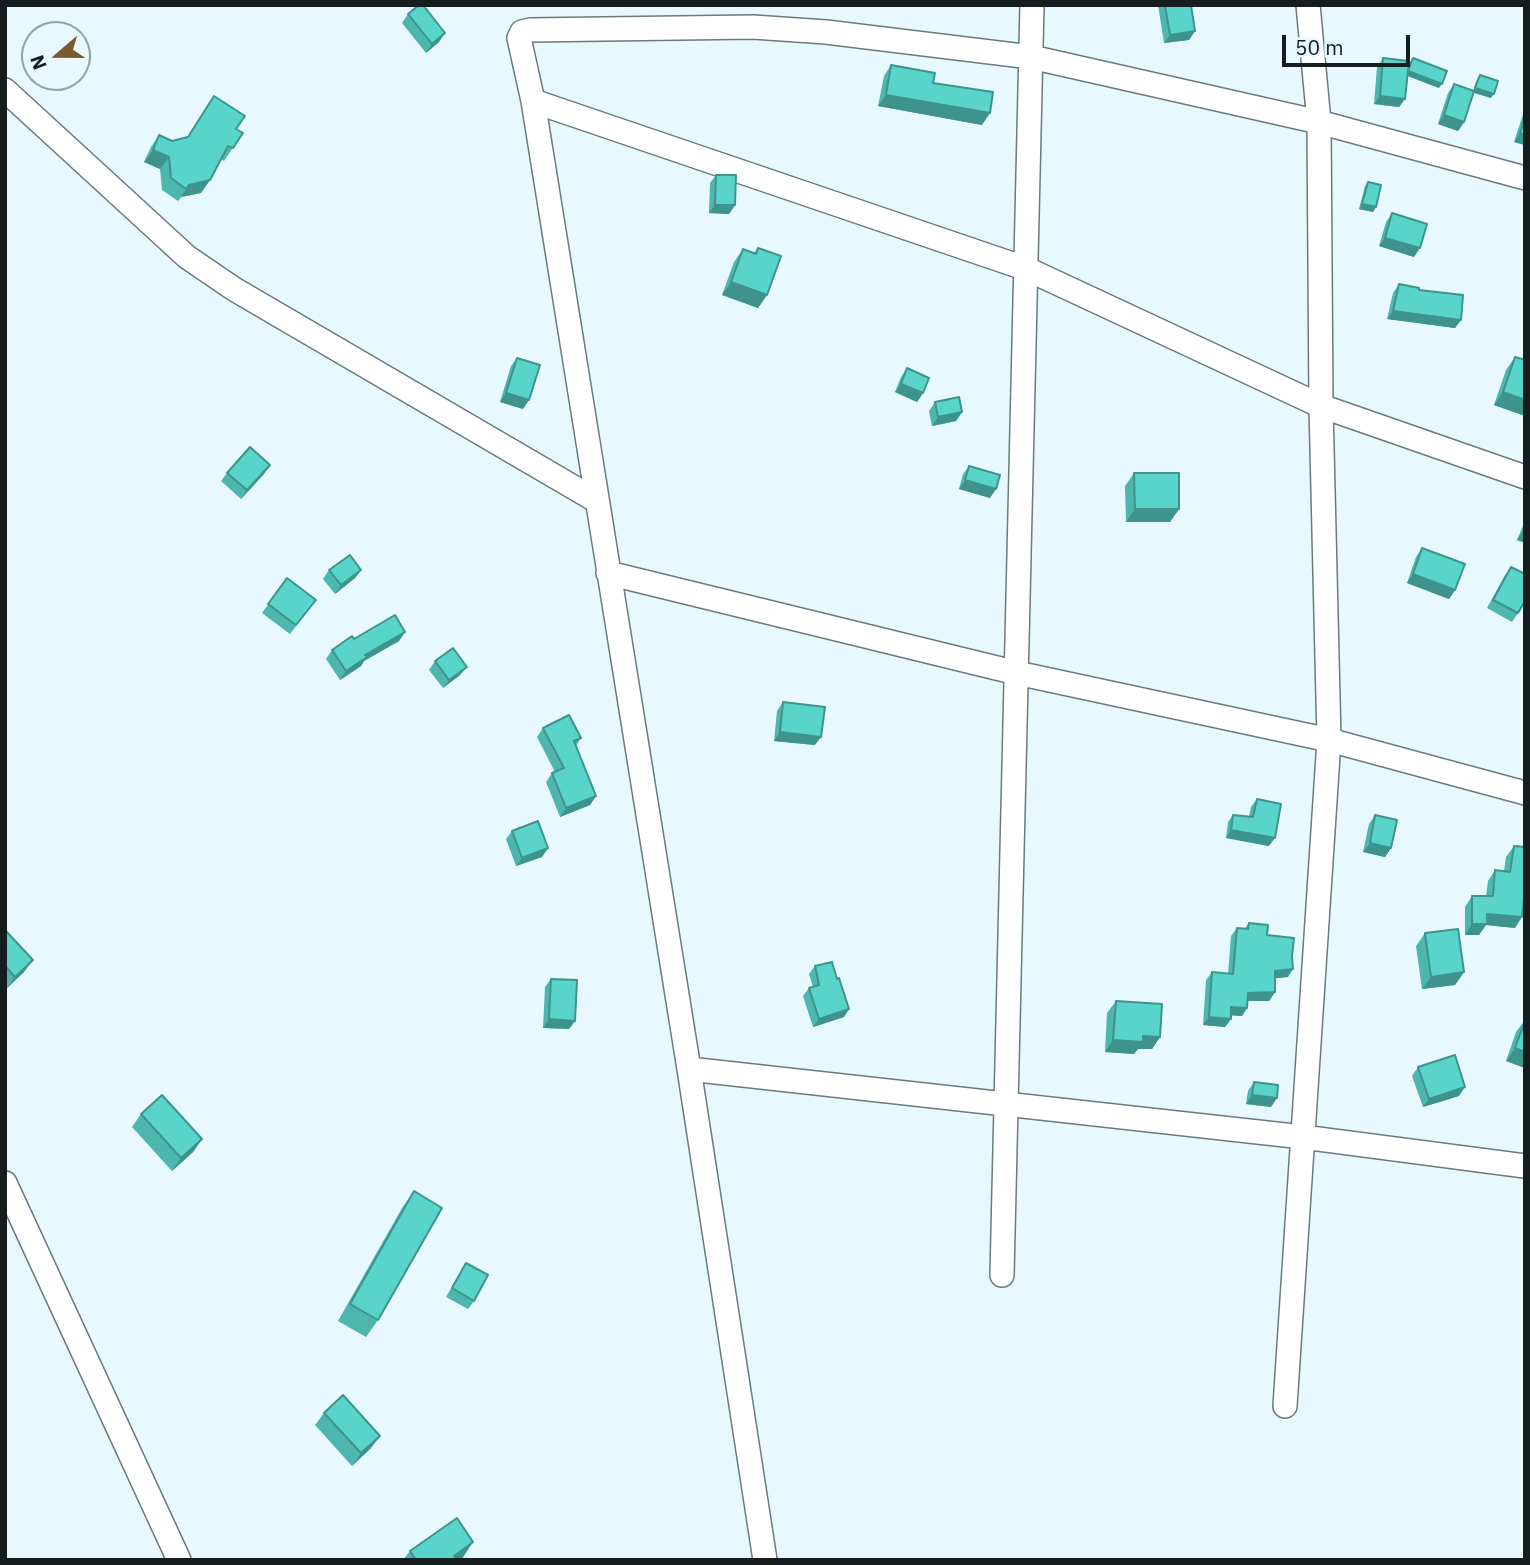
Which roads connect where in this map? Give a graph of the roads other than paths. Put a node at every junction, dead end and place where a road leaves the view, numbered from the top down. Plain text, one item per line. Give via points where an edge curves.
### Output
1 (1032, 5) edge
2 (1308, 5) edge
3 (753, 16) edge
4 (1031, 57) junction
5 (5, 90) edge
6 (533, 101) junction
7 (1319, 122) junction
8 (1525, 178) edge
9 (1027, 269) junction
10 (1321, 406) junction
11 (1525, 477) edge
12 (597, 501) junction
13 (608, 573) junction
14 (1017, 673) junction
15 (1329, 740) junction
16 (1525, 793) edge
17 (689, 1069) junction
18 (1006, 1105) junction
19 (1303, 1137) junction
20 (1525, 1166) edge
21 (5, 1183) edge
22 (1002, 1275) dead end
23 (1285, 1406) dead end
24 (179, 1560) edge
25 (765, 1560) edge

1 - 4 street
2 - 7 street
3 - 4 street via 826,32
3 - 6 street via 522,32 519,43
4 - 7 street
4 - 9 street
5 - 12 street via 187,257
6 - 9 street
6 - 12 street
7 - 8 street
7 - 10 street
9 - 10 street
9 - 14 street
10 - 11 street
10 - 15 street
12 - 13 street
13 - 14 street
13 - 17 street
14 - 15 street
14 - 18 street
15 - 16 street
15 - 19 street
17 - 18 street
17 - 25 street
18 - 19 street
18 - 22 street
19 - 20 street
19 - 23 street
21 - 24 street

